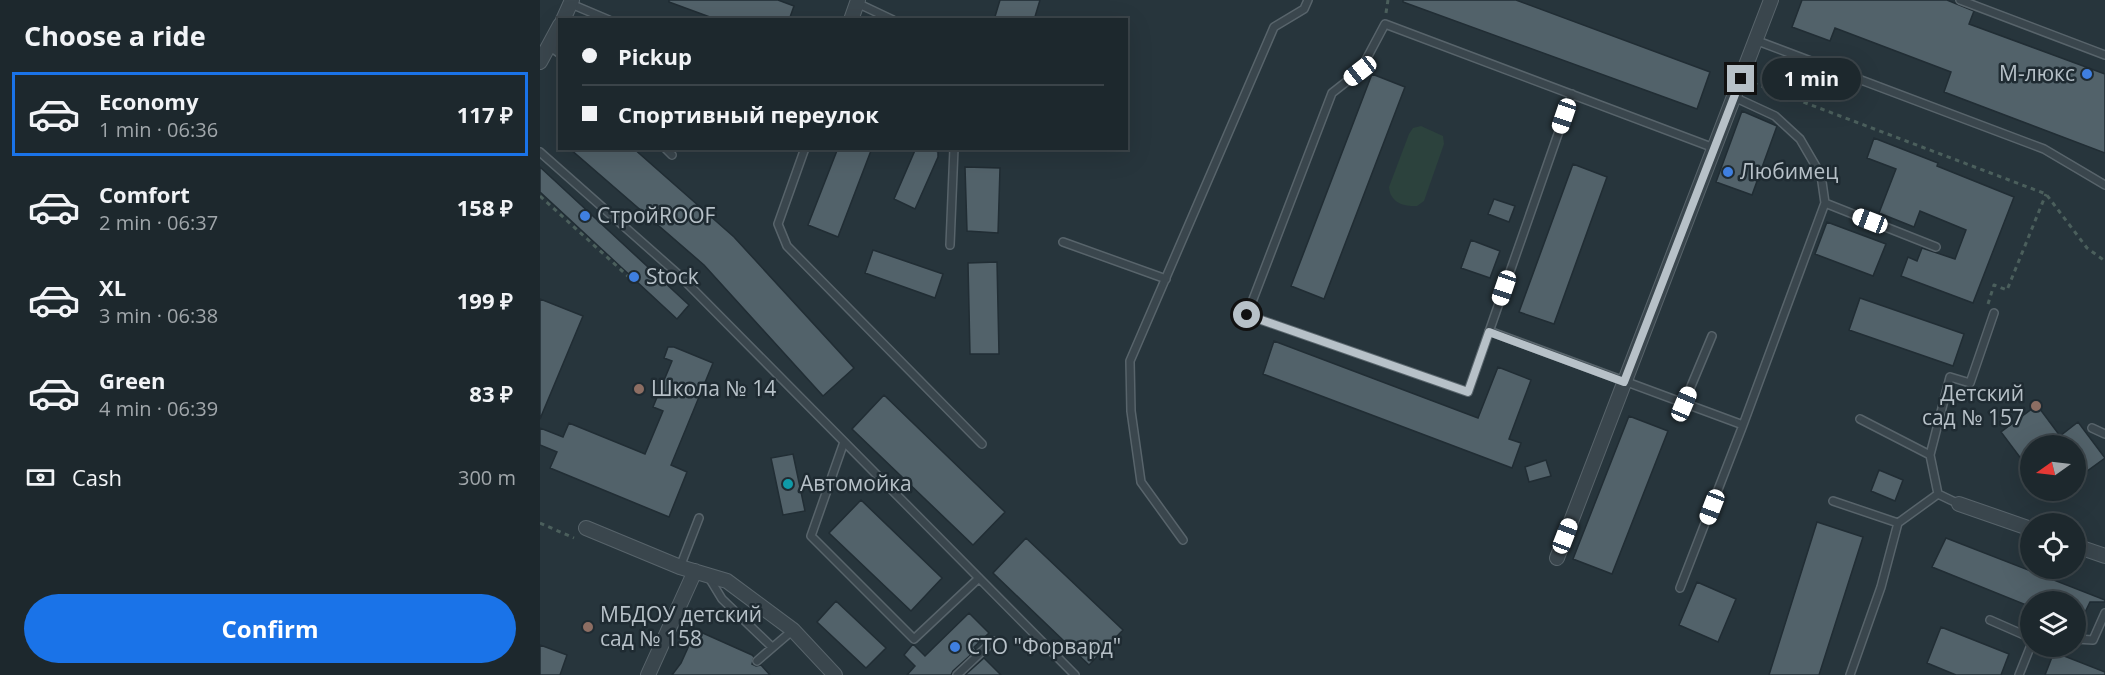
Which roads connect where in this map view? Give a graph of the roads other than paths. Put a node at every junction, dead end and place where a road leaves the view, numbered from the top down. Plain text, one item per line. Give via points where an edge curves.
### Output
1 (1308, 0) edge
2 (1771, 0) edge
3 (1960, 0) edge
4 (571, 2) edge
5 (857, 2) edge
6 (563, 18) edge
7 (605, 18) edge
8 (852, 18) edge
9 (889, 18) edge
10 (558, 33) edge
11 (1755, 40) junction
12 (554, 50) edge
13 (2105, 55) edge
14 (540, 62) edge
15 (1572, 94) junction
16 (1734, 97) junction
17 (1714, 148) junction
18 (667, 150) edge
19 (804, 150) edge
20 (954, 150) edge
21 (540, 152) edge
22 (672, 156) dead end
23 (2105, 185) edge
24 (1825, 203) junction
25 (1063, 242) dead end
26 (950, 245) dead end
27 (1936, 247) dead end
28 (1166, 279) junction
29 (1994, 314) road end
30 (1489, 332) junction
31 (1712, 336) dead end
32 (1624, 382) junction
33 (1684, 404) junction
34 (1860, 419) dead end
35 (1743, 425) junction
36 (2092, 428) dead end
37 (2105, 434) edge
38 (844, 442) junction
39 (982, 444) dead end
40 (1930, 456) junction
41 (1938, 494) junction
42 (1833, 501) dead end
43 (1959, 504) joint
44 (699, 518) dead end
45 (1898, 523) junction
46 (2020, 526) edge
47 (586, 528) dead end
48 (1183, 540) dead end
49 (2086, 548) edge
50 (2104, 552) edge
51 (1557, 558) dead end
52 (680, 567) junction
53 (701, 573) junction
54 (979, 578) junction
55 (1680, 588) dead end
56 (2105, 613) edge
57 (1990, 620) dead end
58 (793, 630) junction
59 (2020, 633) edge
60 (2086, 640) edge
61 (993, 641) dead end
62 (772, 648) junction
63 (2026, 657) edge
64 (757, 661) dead end
65 (648, 675) edge
66 (835, 675) edge
67 (957, 675) edge
68 (1075, 675) edge
69 (1850, 675) edge
70 (2019, 675) edge

1 - 28 lane via 1304,9 1274,27
2 - 11 street
3 - 13 lane
4 - 6 street
4 - 7 lane
5 - 8 street
5 - 9 lane
10 - 12 street
11 - 16 street
11 - 23 lane via 2044,149
12 - 14 street
15 - 17 lane
15 - 30 lane
15 - 30 lane via 1385,24 1360,71 1332,93 1247,315 1468,392
16 - 17 street
16 - 24 lane via 1774,116 1800,139 1821,175
17 - 32 street
18 - 22 lane
19 - 39 lane via 778,224 787,246
20 - 26 lane
21 - 38 lane via 679,275
24 - 27 lane
24 - 35 lane
25 - 28 lane
28 - 48 lane via 1130,361 1131,411 1141,482
29 - 40 lane via 1970,382 1950,377
30 - 32 lane
31 - 33 lane
32 - 33 lane
32 - 51 street
33 - 35 lane
34 - 40 lane
35 - 55 lane
36 - 37 lane
38 - 54 lane
38 - 54 lane via 811,536 914,639
40 - 41 lane
41 - 43 lane
41 - 45 lane
42 - 45 lane
43 - 46 street
44 - 52 lane
45 - 69 lane via 1881,587
47 - 52 street
49 - 50 street
52 - 53 street
53 - 58 street via 727,581
53 - 62 lane
53 - 65 street
54 - 68 lane
56 - 60 lane via 2093,640
57 - 59 lane
58 - 62 lane
58 - 66 street
61 - 67 lane
62 - 64 lane
63 - 70 lane

